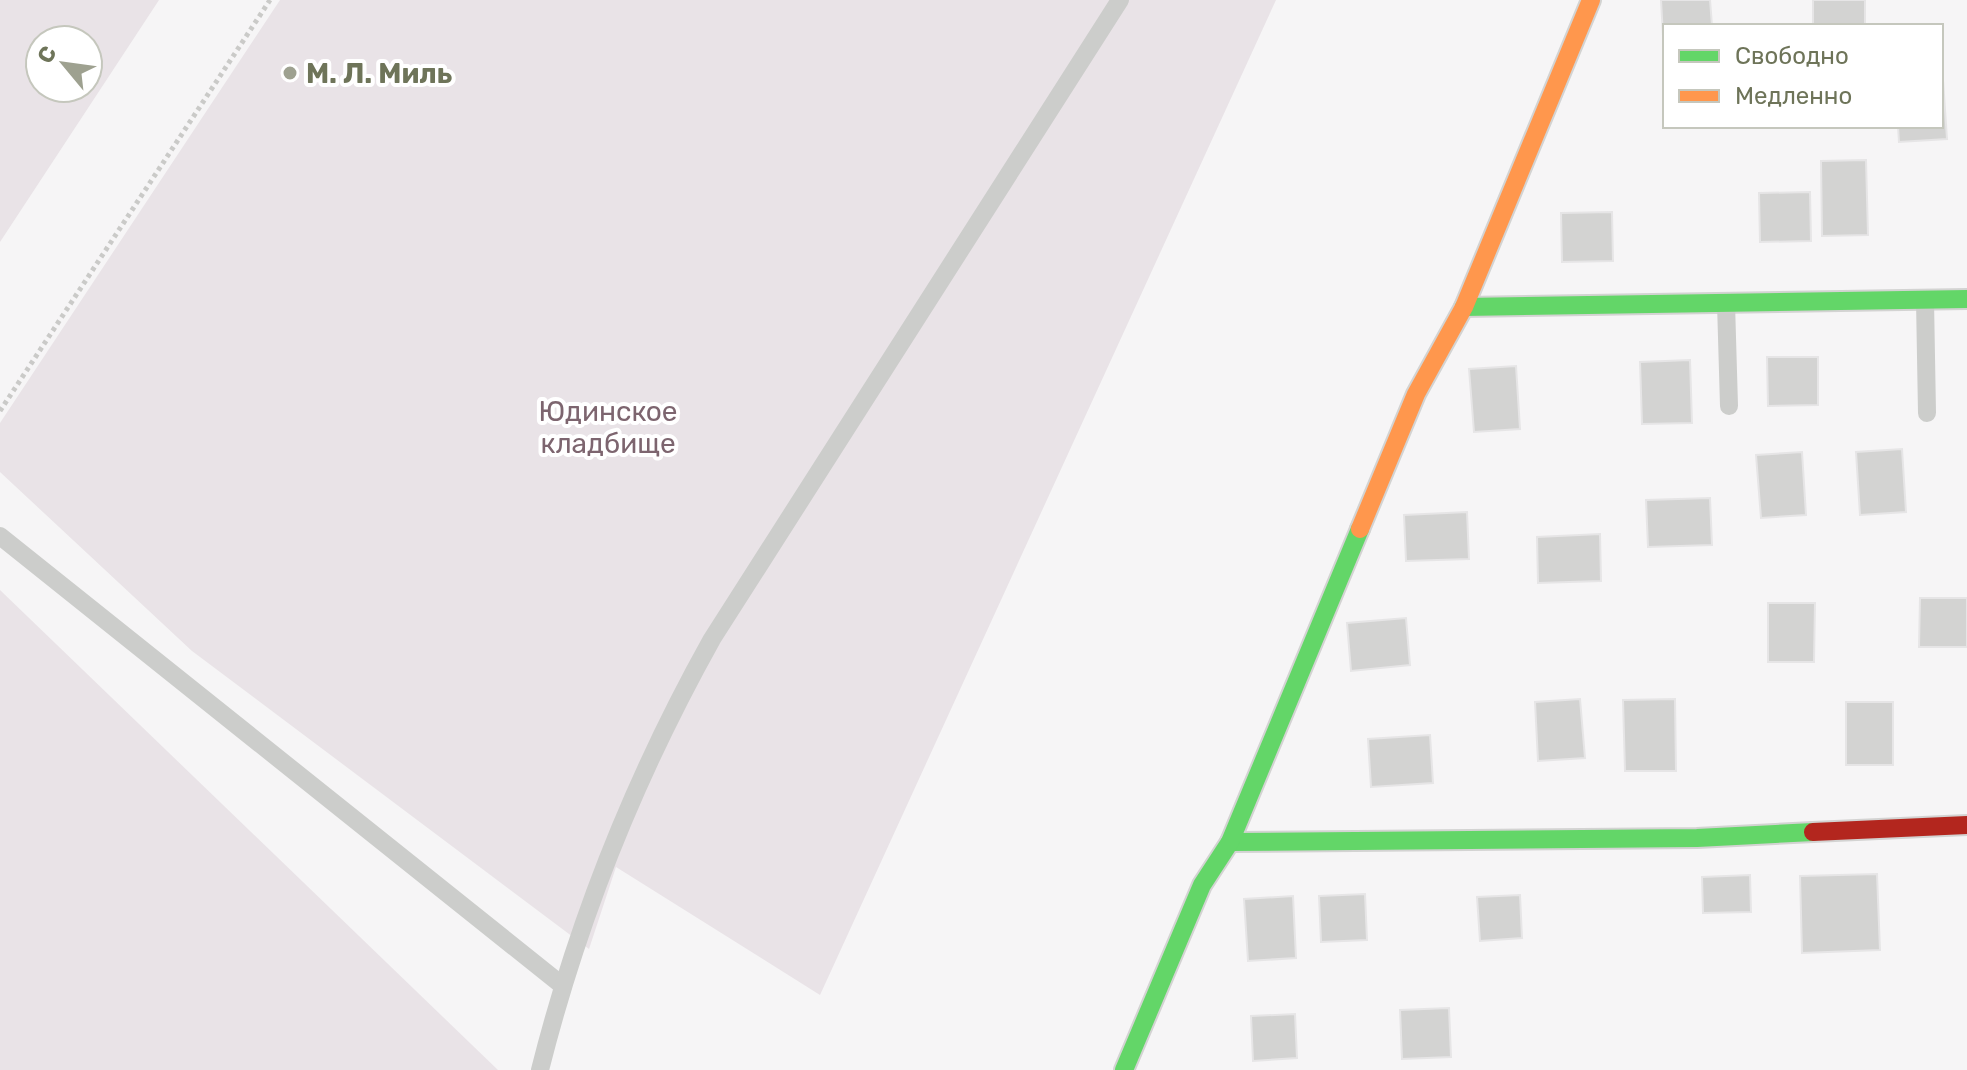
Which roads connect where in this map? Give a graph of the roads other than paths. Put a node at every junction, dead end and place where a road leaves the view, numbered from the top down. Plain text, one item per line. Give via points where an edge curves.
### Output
1 (1120, 0) edge
2 (1591, 0) edge
3 (1967, 299) edge
4 (1925, 300) junction
5 (1726, 303) junction
6 (1464, 307) junction
7 (1729, 406) dead end
8 (1927, 413) dead end
9 (0, 536) edge
10 (1967, 825) edge
11 (1230, 842) junction
12 (563, 986) junction
13 (540, 1070) edge
14 (1124, 1070) edge

1 - 12 lane via 712,639 620,827
2 - 6 street
3 - 4 street
4 - 5 street
4 - 8 lane
5 - 6 street
5 - 7 lane
6 - 11 street via 1416,394
9 - 12 lane
10 - 11 street via 1697,838
11 - 14 street via 1202,885
12 - 13 lane

